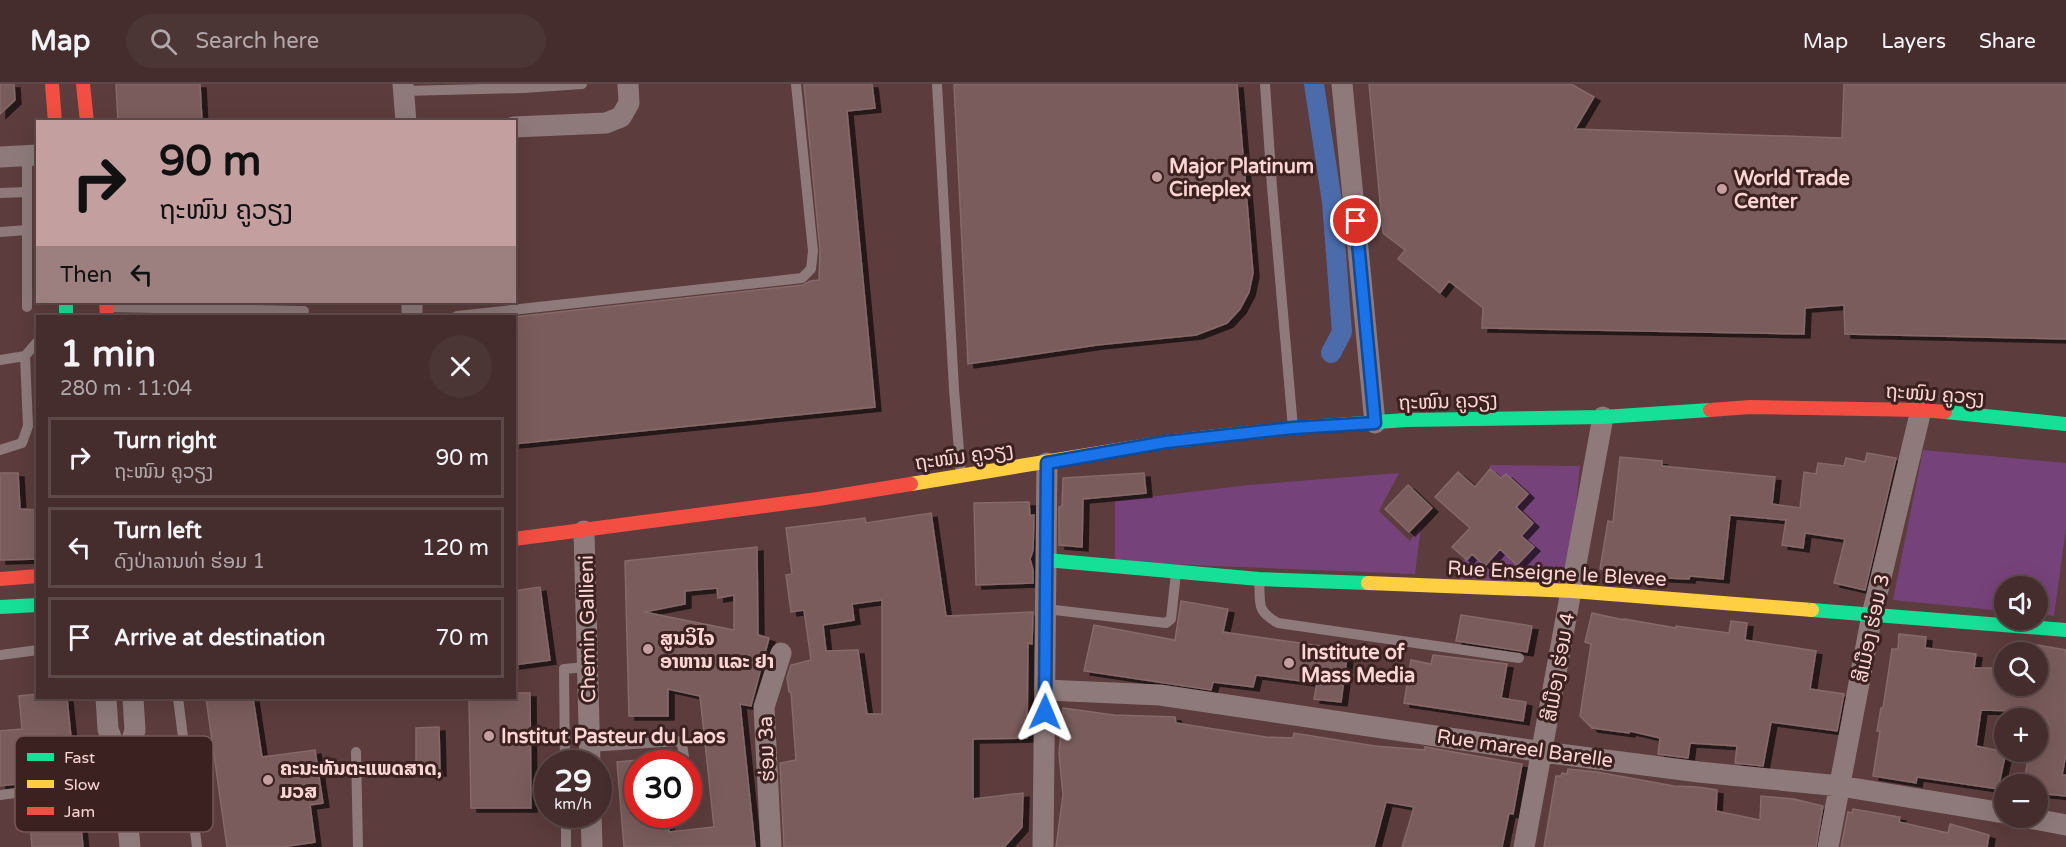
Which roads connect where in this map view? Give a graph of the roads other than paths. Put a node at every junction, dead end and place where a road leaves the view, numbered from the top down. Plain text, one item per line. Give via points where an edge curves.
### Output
1 (52, 84) edge
2 (83, 84) edge
3 (582, 84) edge
4 (628, 84) edge
5 (796, 84) edge
6 (937, 84) edge
7 (1265, 84) edge
8 (1342, 84) edge
9 (404, 87) edge
10 (55, 120) edge
11 (87, 120) edge
12 (406, 120) edge
13 (516, 127) edge
14 (32, 155) edge
15 (0, 157) edge
16 (27, 192) junction
17 (0, 193) edge
18 (27, 230) junction
19 (0, 232) edge
20 (27, 307) dead end
21 (106, 308) edge
22 (304, 311) dead end
23 (466, 315) edge
24 (36, 342) edge
25 (25, 356) junction
26 (0, 360) edge
27 (1921, 410) junction
28 (1603, 417) junction
29 (1375, 423) junction
30 (2066, 424) edge
31 (1293, 428) junction
32 (0, 450) edge
33 (1047, 463) junction
34 (961, 476) junction
35 (584, 531) junction
36 (516, 539) edge
37 (1046, 560) junction
38 (1176, 572) junction
39 (36, 576) edge
40 (0, 579) edge
41 (1259, 579) junction
42 (1572, 591) junction
43 (36, 605) edge
44 (0, 607) edge
45 (1046, 609) junction
46 (1872, 615) junction
47 (2066, 630) edge
48 (36, 650) edge
49 (781, 653) dead end
50 (0, 655) edge
51 (1519, 658) dead end
52 (588, 667) junction
53 (1046, 690) junction
54 (106, 699) edge
55 (133, 699) edge
56 (178, 699) edge
57 (110, 736) edge
58 (133, 736) edge
59 (183, 736) edge
60 (565, 750) edge
61 (590, 750) edge
62 (683, 750) edge
63 (612, 751) edge
64 (356, 752) dead end
65 (1543, 752) junction
66 (1840, 786) junction
67 (15, 793) edge
68 (0, 795) edge
69 (1994, 811) edge
70 (2048, 822) edge
71 (2066, 825) edge
72 (566, 828) edge
73 (591, 828) edge
74 (128, 832) edge
75 (195, 832) edge
76 (130, 847) edge
77 (197, 847) edge
78 (358, 847) edge
79 (566, 847) edge
80 (592, 847) edge
81 (771, 847) edge
82 (1043, 847) edge
83 (1524, 847) edge
84 (1828, 847) edge

1 - 10 street
2 - 11 street
3 - 9 lane via 523,88
4 - 13 street via 629,103 621,117 606,123
5 - 23 lane via 813,251 811,269 802,278
6 - 34 lane
7 - 31 lane
8 - 29 street
9 - 12 street
14 - 15 street
14 - 16 lane
16 - 17 lane
16 - 18 lane
18 - 19 lane
18 - 20 lane
21 - 22 lane
24 - 25 lane
25 - 26 lane
25 - 32 lane via 28,426 22,443
27 - 28 street, ຖະໜົນ ຄູວຽງ via 1750,406
27 - 30 street, ຖະໜົນ ຄູວຽງ
27 - 46 street, ສີເມືອງ ຮ່ອມ 3
28 - 29 street, ຖະໜົນ ຄູວຽງ
28 - 42 street, ສີເມືອງ ຮ່ອມ 4
29 - 31 street, ຖະໜົນ ຄູວຽງ
31 - 33 street, ຖະໜົນ ຄູວຽງ via 1166,442
33 - 34 street, ຖະໜົນ ຄູວຽງ
33 - 37 street
34 - 35 street, ຖະໜົນ ຄູວຽງ
35 - 36 street, ຖະໜົນ ຄູວຽງ
35 - 52 street, Chemin Gallieni
37 - 38 street, Rue Enseigne le Blevee
37 - 45 street
38 - 41 street, Rue Enseigne le Blevee
38 - 45 lane via 1171,619 1166,623
39 - 40 street
41 - 42 street, Rue Enseigne le Blevee
41 - 51 lane via 1261,611 1278,623
42 - 46 street, Rue Enseigne le Blevee
42 - 65 street, ສີເມືອງ ຮ່ອມ 4
43 - 44 street
45 - 53 street
46 - 47 street, Rue Enseigne le Blevee
46 - 66 street, ສີເມືອງ ຮ່ອມ 3
48 - 50 lane
49 - 81 street, ຮ່ອມ 3a via 764,707
52 - 60 lane via 564,669
52 - 61 street, Chemin Gallieni
53 - 65 street, Rue mareel Barelle via 1160,695
53 - 82 street
54 - 57 street
55 - 58 street
56 - 59 lane
62 - 63 lane via 677,741
64 - 78 lane
65 - 66 street, Rue mareel Barelle
65 - 83 street, ສີເມືອງ ຮ່ອມ 4
66 - 69 street, Rue mareel Barelle
66 - 84 street, ສີເມືອງ ຮ່ອມ 3
67 - 68 lane
70 - 71 street
72 - 79 lane
73 - 80 street
74 - 76 street
75 - 77 lane

